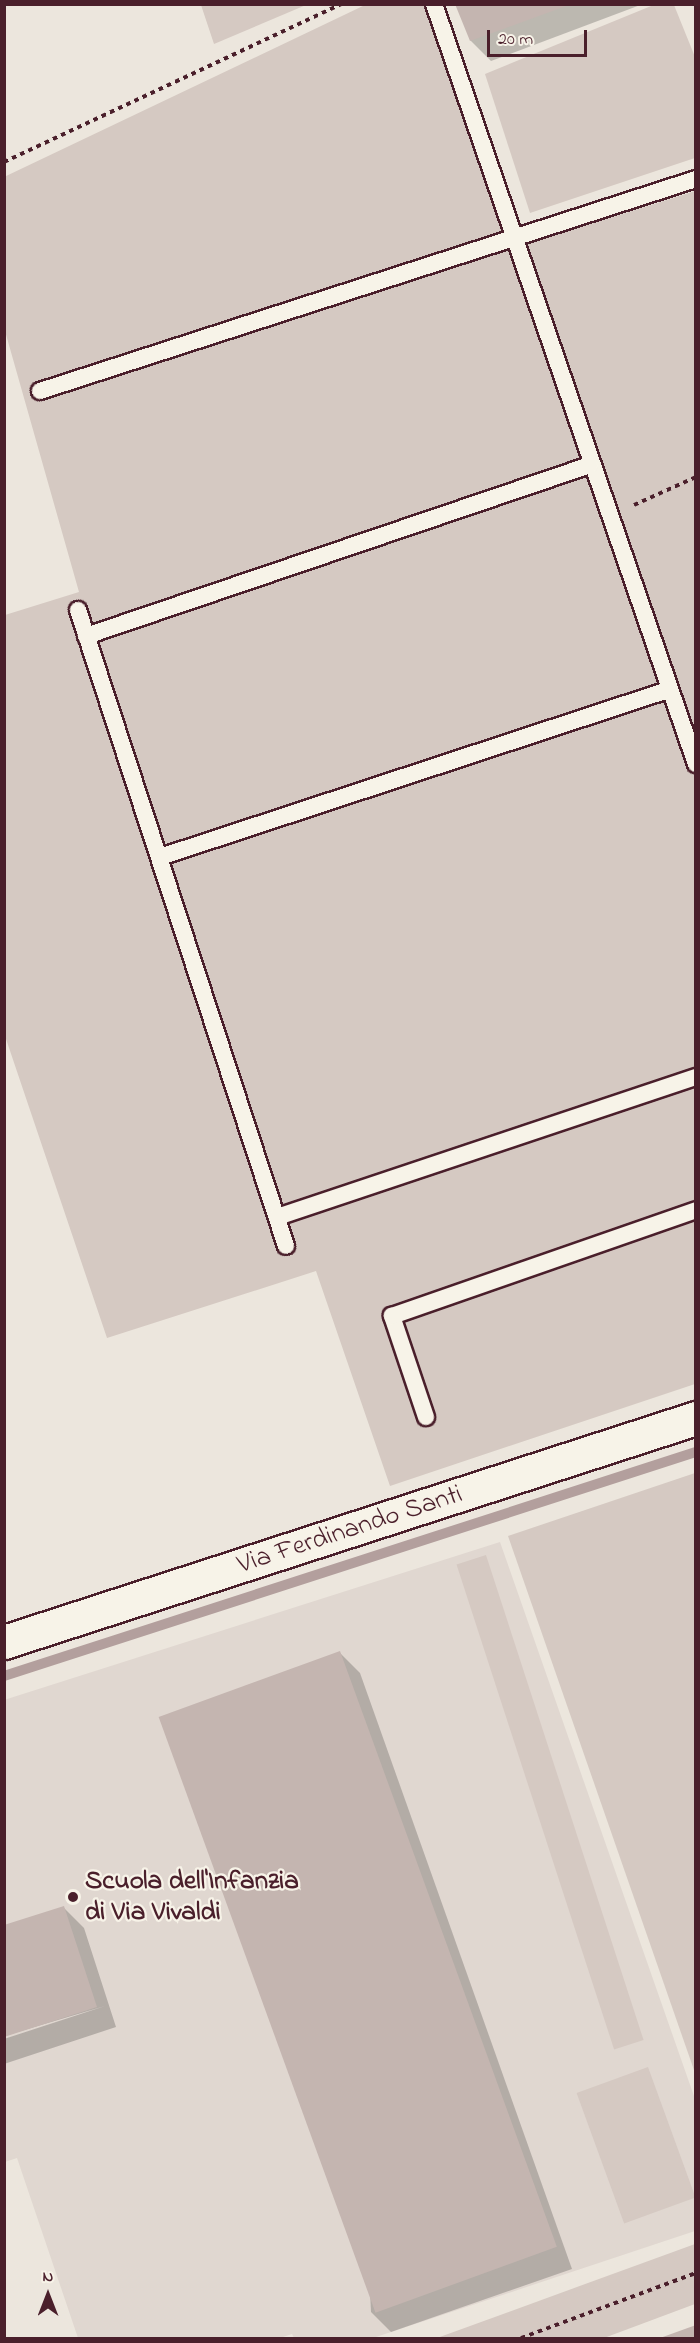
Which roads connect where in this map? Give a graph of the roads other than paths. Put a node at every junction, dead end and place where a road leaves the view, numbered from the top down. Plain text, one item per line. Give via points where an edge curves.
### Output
1 (434, 4) edge
2 (696, 179) edge
3 (514, 234) junction
4 (40, 392) dead end
5 (590, 465) junction
6 (78, 610) dead end
7 (86, 636) junction
8 (668, 690) junction
9 (694, 754) edge
10 (160, 857) junction
11 (696, 1077) edge
12 (696, 1210) edge
13 (277, 1217) junction
14 (286, 1246) dead end
15 (426, 1417) dead end
16 (696, 1418) edge
17 (4, 1642) edge

1 - 3 lane
2 - 3 lane
3 - 4 lane
3 - 5 lane
5 - 7 lane
5 - 8 lane
6 - 7 lane
7 - 10 lane
8 - 9 lane
8 - 10 lane
10 - 13 lane
11 - 13 lane
12 - 15 lane via 392,1316
13 - 14 lane
16 - 17 main road, Via Ferdinando Santi

